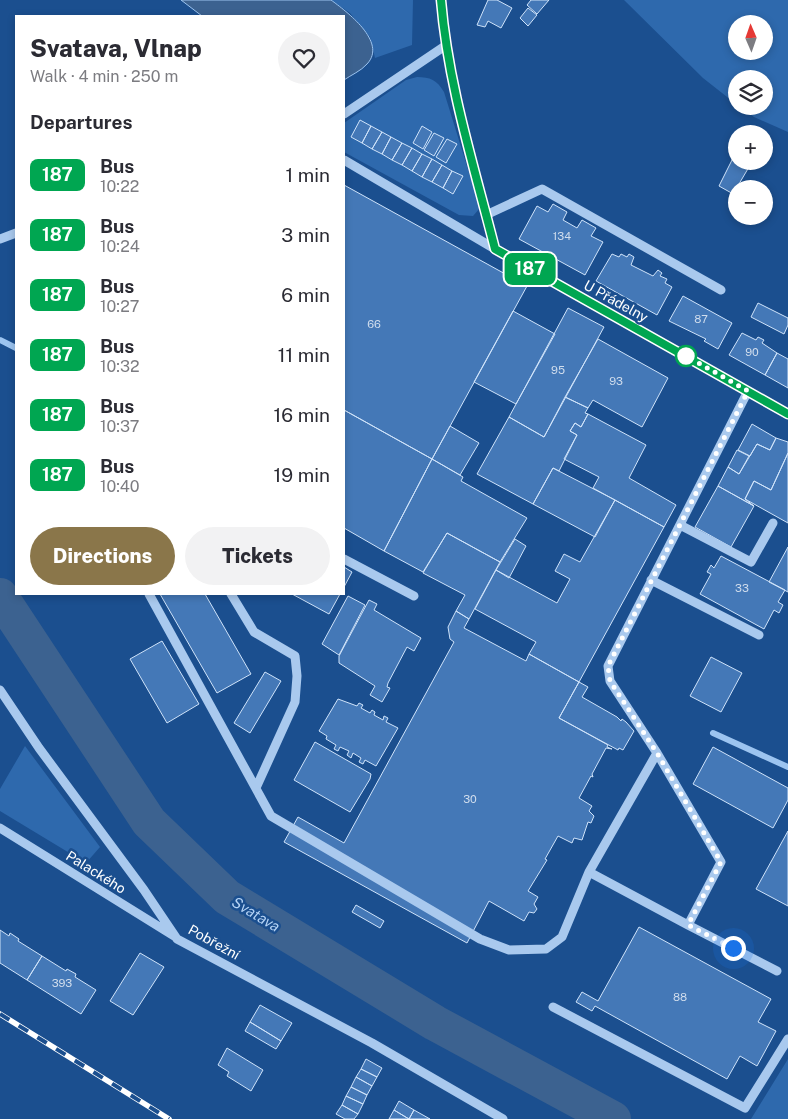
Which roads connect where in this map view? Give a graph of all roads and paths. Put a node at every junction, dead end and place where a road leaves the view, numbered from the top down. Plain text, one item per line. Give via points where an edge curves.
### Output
1 (441, 0) edge
2 (445, 46) junction
3 (345, 113) edge
4 (345, 161) edge
5 (486, 215) junction
6 (15, 233) edge
7 (0, 239) edge
8 (495, 249) junction
9 (721, 290) dead end
10 (748, 391) junction
11 (788, 414) edge
12 (773, 523) dead end
13 (680, 525) junction
14 (345, 560) edge
15 (651, 580) junction
16 (150, 595) edge
17 (232, 595) edge
18 (414, 596) dead end
19 (759, 635) dead end
20 (0, 690) edge
21 (657, 753) junction
22 (256, 788) junction
23 (0, 828) edge
24 (590, 872) junction
25 (688, 925) junction
26 (177, 939) junction
27 (777, 971) dead end
28 (553, 1007) dead end
29 (788, 1039) edge
30 (503, 1119) edge

1 - 2 street
2 - 3 street
2 - 5 street
4 - 8 street, U Přádelny
5 - 8 street
5 - 9 street via 542,188
6 - 7 street
8 - 10 street, U Přádelny
10 - 11 street, U Přádelny
10 - 13 street
12 - 13 street via 751,562
13 - 15 street
14 - 18 street
15 - 19 street
15 - 21 street via 608,666 610,681
16 - 22 street
17 - 22 street via 254,632 295,656 295,702
20 - 26 street, Pobřežní
21 - 24 street
21 - 25 street via 721,862
22 - 24 street via 271,816 480,939 509,950 546,949 562,937
23 - 26 street, Palackého
24 - 25 street
25 - 27 street
26 - 30 street, Pobřežní via 372,1043
28 - 29 street via 745,1108

